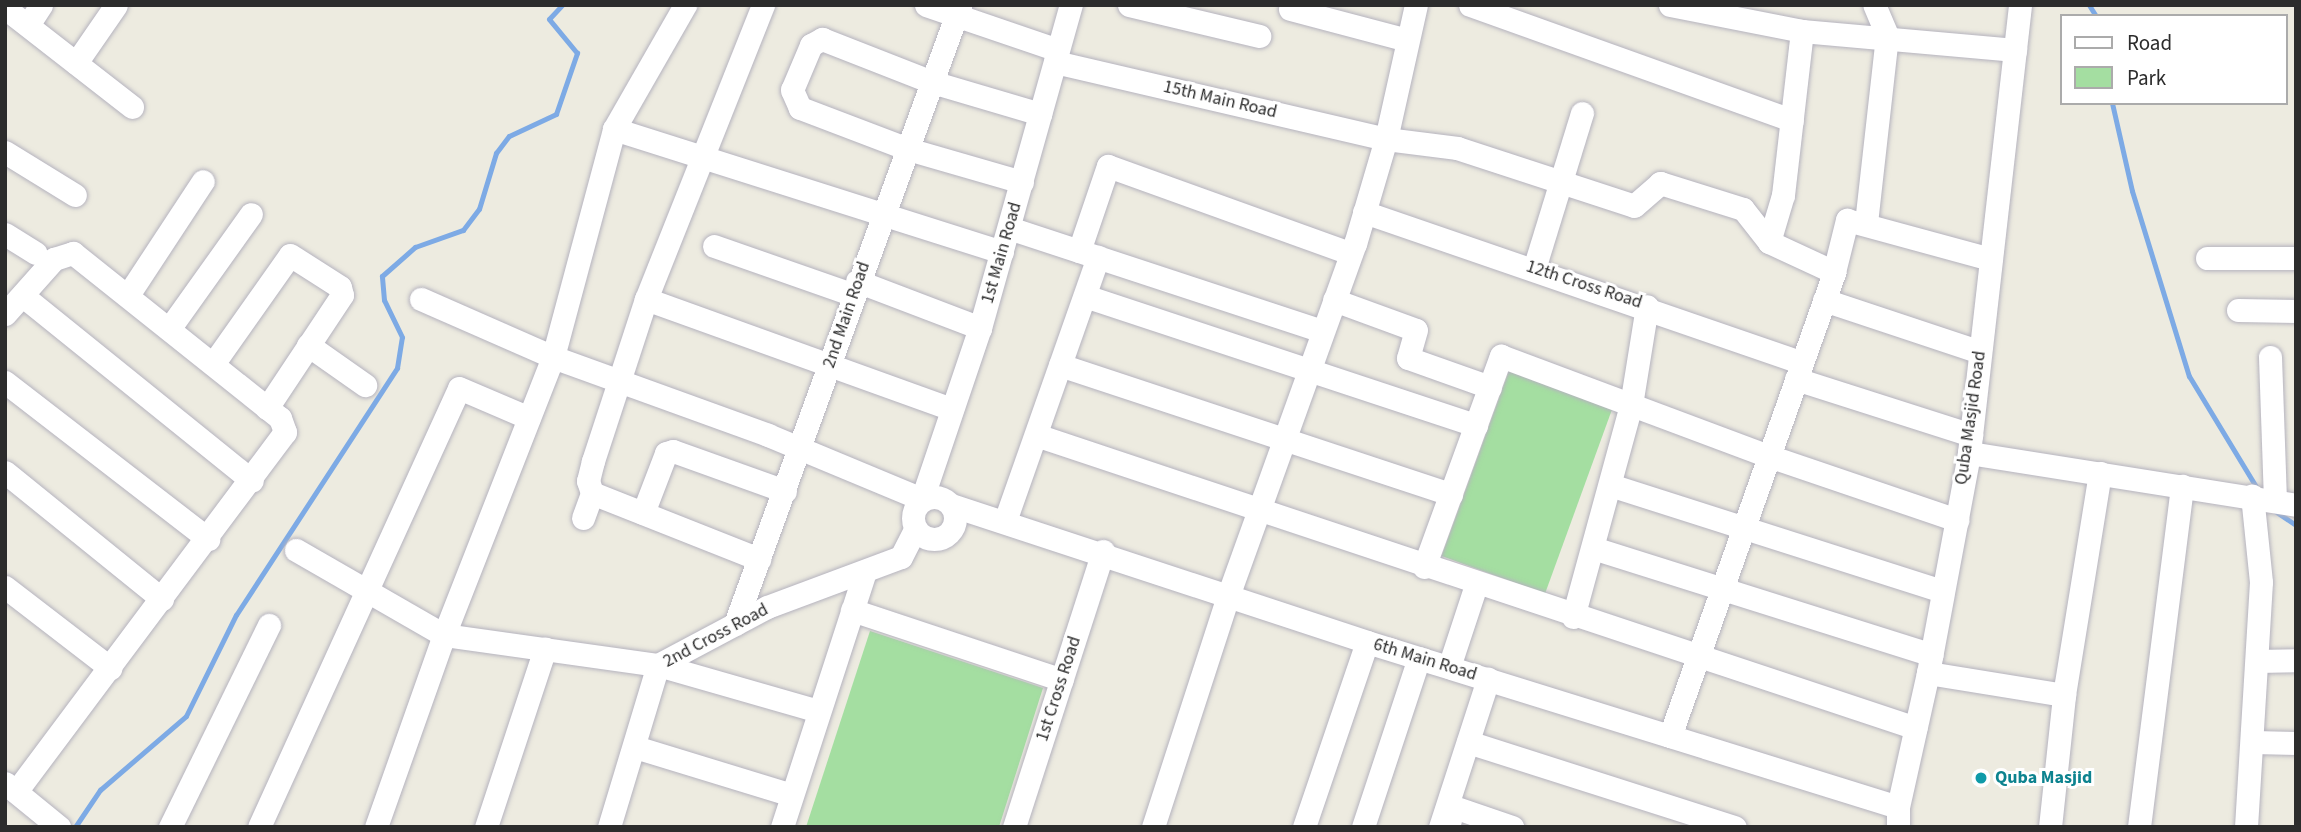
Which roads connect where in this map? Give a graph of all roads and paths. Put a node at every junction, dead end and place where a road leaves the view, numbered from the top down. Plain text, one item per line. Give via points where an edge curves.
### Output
1 (41, 5) edge
2 (116, 5) edge
3 (685, 5) edge
4 (763, 5) edge
5 (926, 5) edge
6 (1071, 5) edge
7 (1129, 5) edge
8 (1416, 5) edge
9 (1470, 5) edge
10 (1670, 5) edge
11 (1874, 5) edge
12 (2020, 5) edge
13 (5, 8) edge
14 (1290, 9) dead end
15 (958, 12) edge
16 (28, 26) junction
17 (1802, 31) junction
18 (1887, 35) junction
19 (1259, 36) dead end
20 (1406, 40) junction
21 (2015, 50) junction
22 (1056, 56) junction
23 (76, 63) junction
24 (932, 82) junction
25 (132, 107) dead end
26 (1040, 114) junction
27 (1582, 114) dead end
28 (1792, 120) junction
29 (614, 129) junction
30 (1386, 139) junction
31 (908, 149) junction
32 (5, 152) edge
33 (701, 153) junction
34 (203, 181) dead end
35 (1022, 182) junction
36 (1561, 182) junction
37 (75, 195) dead end
38 (1364, 212) junction
39 (885, 213) junction
40 (251, 214) dead end
41 (1866, 223) junction
42 (1009, 228) junction
43 (5, 234) edge
44 (1769, 242) junction
45 (714, 246) dead end
46 (1002, 252) junction
47 (35, 253) dead end
48 (1349, 253) junction
49 (1088, 254) junction
50 (2207, 258) dead end
51 (2296, 258) edge
52 (1991, 259) junction
53 (1534, 269) junction
54 (1834, 272) junction
55 (854, 288) junction
56 (128, 295) junction
57 (23, 296) junction
58 (1085, 296) junction
59 (421, 299) dead end
60 (646, 299) junction
61 (1334, 300) junction
62 (1824, 300) junction
63 (1647, 306) junction
64 (2238, 310) dead end
65 (2296, 311) edge
66 (5, 314) edge
67 (980, 328) junction
68 (169, 329) junction
69 (1323, 331) junction
70 (309, 345) junction
71 (1980, 352) junction
72 (553, 357) junction
73 (2270, 357) dead end
74 (212, 364) junction
75 (1060, 365) junction
76 (830, 367) junction
77 (1309, 370) junction
78 (1799, 371) junction
79 (5, 382) edge
80 (619, 382) junction
81 (365, 385) dead end
82 (1490, 387) junction
83 (1632, 405) junction
84 (267, 408) junction
85 (952, 410) junction
86 (529, 418) junction
87 (1476, 425) junction
88 (1036, 435) junction
89 (1285, 440) junction
90 (1970, 444) junction
91 (800, 449) junction
92 (1769, 456) junction
93 (5, 472) edge
94 (2100, 473) junction
95 (252, 481) junction
96 (1611, 485) junction
97 (2182, 486) junction
98 (785, 491) junction
99 (592, 493) junction
100 (1451, 494) junction
101 (922, 499) junction
102 (2269, 499) edge
103 (954, 506) junction
104 (1261, 509) junction
105 (643, 513) junction
106 (583, 518) dead end
107 (1956, 520) junction
108 (1005, 521) junction
109 (1744, 526) junction
110 (915, 530) junction
111 (208, 539) junction
112 (1593, 548) junction
113 (296, 550) dead end
114 (1103, 551) junction
115 (759, 559) junction
116 (1424, 567) junction
117 (864, 574) junction
118 (1476, 584) junction
119 (5, 587) edge
120 (366, 590) junction
121 (1721, 591) junction
122 (1943, 591) junction
123 (1228, 596) junction
124 (162, 600) junction
125 (852, 610) junction
126 (1573, 617) junction
127 (735, 624) junction
128 (269, 625) dead end
129 (444, 635) junction
130 (1367, 642) junction
131 (545, 649) junction
132 (1419, 658) junction
133 (1697, 658) junction
134 (2296, 660) edge
135 (2257, 661) junction
136 (1930, 664) junction
137 (658, 665) junction
138 (1450, 667) junction
139 (110, 668) junction
140 (1488, 679) junction
141 (1062, 680) junction
142 (2064, 695) junction
143 (818, 711) junction
144 (1916, 728) junction
145 (1670, 736) junction
146 (1468, 742) junction
147 (2253, 742) junction
148 (2296, 743) edge
149 (635, 747) junction
150 (11, 787) edge
151 (792, 795) junction
152 (1449, 816) edge
153 (1898, 817) edge
154 (58, 826) edge
155 (170, 827) edge
156 (259, 827) edge
157 (376, 827) edge
158 (486, 827) edge
159 (609, 827) edge
160 (782, 827) edge
161 (1014, 827) edge
162 (1153, 827) edge
163 (1304, 827) edge
164 (1363, 827) edge
165 (1440, 827) edge
166 (1512, 827) edge
167 (1735, 827) edge
168 (2050, 827) edge
169 (2139, 827) edge
170 (2246, 827) edge

1 - 16 street
2 - 23 street
3 - 29 street
4 - 33 street
5 - 15 street, 15th Main Road
6 - 22 street, 1st Main Road
7 - 19 street
8 - 20 street
9 - 28 street
10 - 17 street
11 - 18 street
12 - 21 street, Quba Masjid Road
13 - 16 street
14 - 20 street
15 - 22 street, 15th Main Road
15 - 24 street, 2nd Main Road
16 - 23 street
17 - 18 street
17 - 28 street
18 - 21 street
18 - 41 street
20 - 30 street
21 - 52 street, Quba Masjid Road
22 - 26 street, 1st Main Road
22 - 30 street, 15th Main Road
23 - 25 street
24 - 26 street
24 - 31 street, 2nd Main Road
24 - 31 street via 818,39 792,90 800,108
26 - 35 street, 1st Main Road
27 - 36 street
28 - 44 street via 1783,195
29 - 33 street
29 - 72 street
30 - 36 street, 15th Main Road via 1457,148
30 - 38 street
31 - 35 street
31 - 39 street, 2nd Main Road
32 - 37 street
33 - 39 street
33 - 60 street
34 - 56 street
35 - 42 street, 1st Main Road
36 - 44 street, 15th Main Road via 1634,206 1660,183 1743,209
36 - 53 street
38 - 48 street
38 - 53 street, 12th Cross Road
39 - 46 street
39 - 55 street, 2nd Main Road
40 - 68 street
41 - 52 street
41 - 54 street via 1847,220
42 - 46 street, 1st Main Road
42 - 49 street
43 - 47 street
44 - 54 street
45 - 55 street
46 - 67 street, 1st Main Road
48 - 49 street via 1108,166
48 - 61 street
49 - 58 street
49 - 69 street
50 - 51 street
52 - 71 street, Quba Masjid Road
53 - 63 street, 12th Cross Road
54 - 62 street
55 - 67 street
55 - 76 street, 2nd Main Road
56 - 57 street via 73,253 54,259
56 - 68 street
57 - 66 street
57 - 95 street
58 - 75 street
58 - 77 street
59 - 72 street
60 - 76 street
60 - 80 street
61 - 69 street
61 - 82 street via 1416,330 1408,358
62 - 71 street
62 - 78 street
63 - 78 street, 12th Cross Road
63 - 83 street
64 - 65 street
67 - 85 street, 1st Main Road
68 - 74 street
69 - 77 street
70 - 74 street via 342,295 340,287 290,255
70 - 81 street
70 - 84 street
71 - 90 street, Quba Masjid Road
72 - 80 street
72 - 86 street
73 - 102 street
74 - 84 street
75 - 88 street
75 - 89 street
76 - 85 street
76 - 91 street, 2nd Main Road
77 - 87 street
77 - 89 street
78 - 90 street, 12th Cross Road
78 - 92 street
79 - 111 street
80 - 91 street
80 - 99 street via 590,470
82 - 83 street via 1501,356
82 - 87 street
83 - 92 street
83 - 96 street
84 - 95 street via 280,418 285,432
85 - 101 street, 1st Main Road
86 - 120 street via 458,388
86 - 129 street
87 - 100 street
88 - 104 street
88 - 108 street
89 - 100 street
89 - 104 street
90 - 94 street, 12th Cross Road
90 - 107 street, Quba Masjid Road
91 - 98 street, 2nd Main Road
91 - 101 street
92 - 107 street
92 - 109 street
93 - 124 street
94 - 97 street, 12th Cross Road
94 - 142 street
95 - 111 street
96 - 109 street
96 - 112 street
97 - 102 street, 12th Cross Road
97 - 169 street
98 - 105 street via 673,451 666,453
98 - 115 street, 2nd Main Road
99 - 105 street
99 - 106 street
100 - 116 street
101 - 103 street via 939,496
101 - 110 street via 912,513
102 - 135 street
103 - 108 street, 6th Main Road
103 - 110 street via 956,523 946,537 929,540
104 - 116 street
104 - 123 street
105 - 115 street
107 - 122 street, Quba Masjid Road
108 - 114 street, 6th Main Road
109 - 121 street
109 - 122 street
110 - 117 street, 2nd Cross Road via 901,557
111 - 124 street
112 - 121 street
112 - 126 street
113 - 120 street
114 - 123 street, 6th Main Road
114 - 141 street, 1st Cross Road
115 - 127 street, 2nd Main Road
116 - 118 street
117 - 125 street
117 - 127 street, 2nd Cross Road via 767,607
118 - 126 street
118 - 138 street
119 - 139 street
120 - 129 street
120 - 156 street
121 - 133 street
121 - 136 street
122 - 136 street, Quba Masjid Road
123 - 130 street, 6th Main Road
123 - 162 street
124 - 139 street
125 - 141 street
125 - 143 street
126 - 133 street
127 - 137 street, 2nd Cross Road
128 - 155 street
129 - 131 street
129 - 157 street
130 - 132 street, 6th Main Road
130 - 163 street
131 - 137 street
131 - 158 street
132 - 138 street, 6th Main Road
132 - 164 street
133 - 144 street
133 - 145 street
134 - 135 street
135 - 147 street
136 - 142 street
136 - 144 street, Quba Masjid Road
137 - 143 street
137 - 149 street, 2nd Cross Road
138 - 140 street, 6th Main Road
139 - 150 street
140 - 145 street, 6th Main Road
140 - 146 street
141 - 161 street, 1st Cross Road
142 - 168 street
143 - 151 street
144 - 153 street, Quba Masjid Road
145 - 153 street, 6th Main Road
146 - 152 street
146 - 167 street
147 - 148 street
147 - 170 street
149 - 151 street
149 - 159 street, 2nd Cross Road
150 - 154 street
151 - 160 street
152 - 165 street
152 - 166 street

